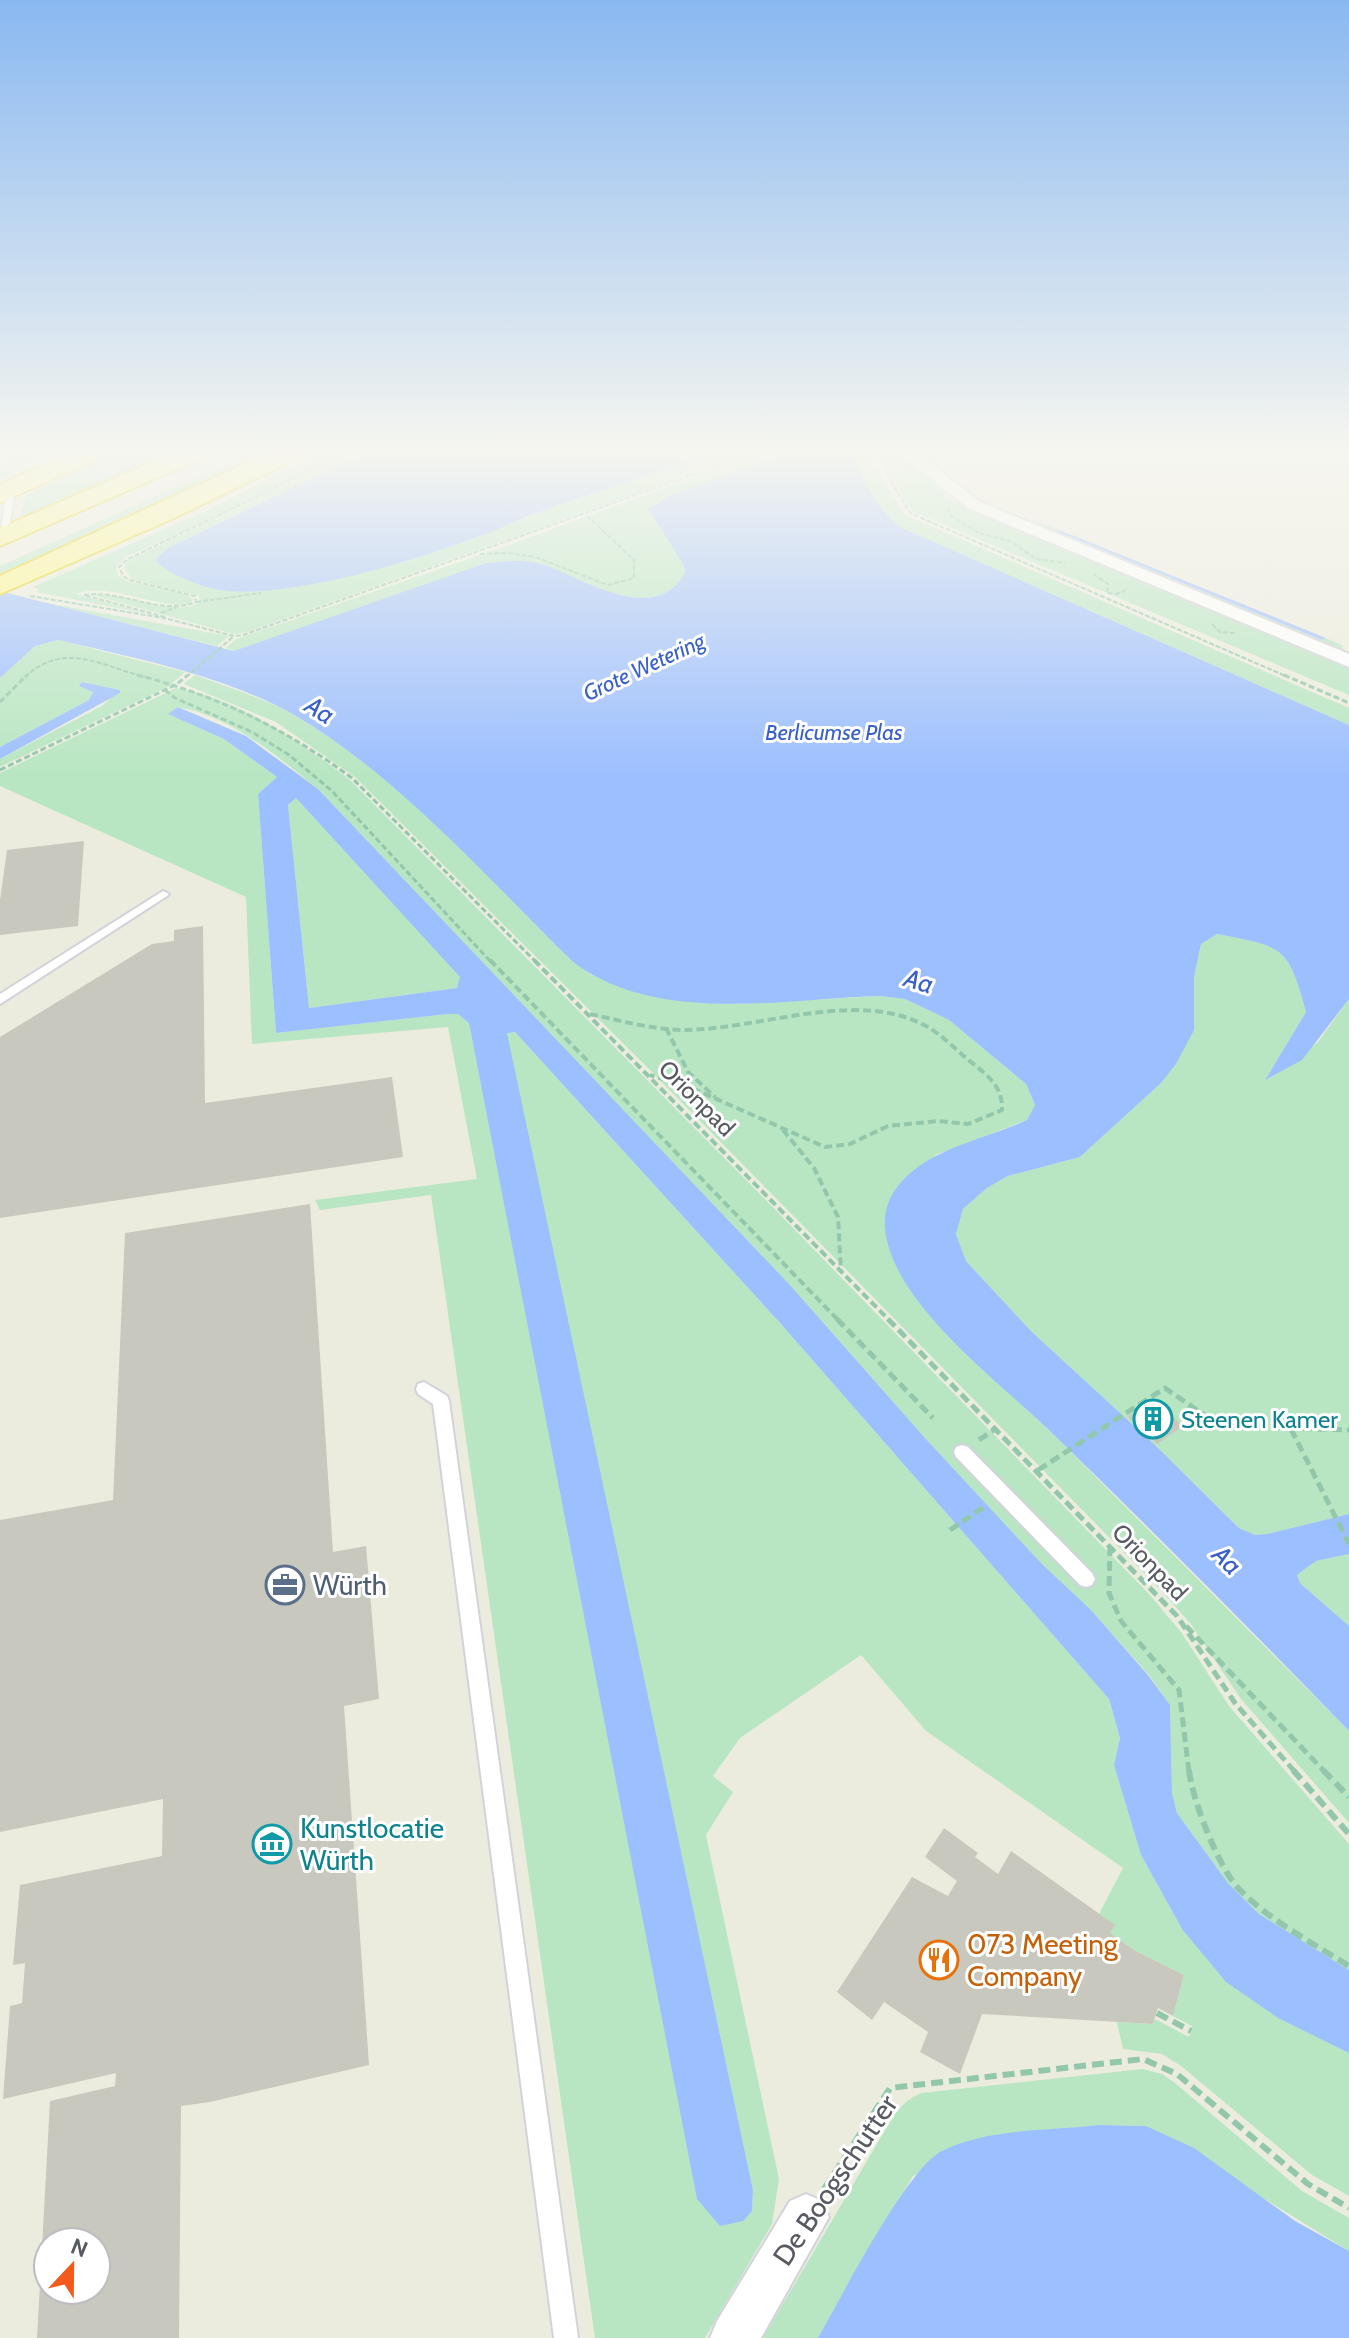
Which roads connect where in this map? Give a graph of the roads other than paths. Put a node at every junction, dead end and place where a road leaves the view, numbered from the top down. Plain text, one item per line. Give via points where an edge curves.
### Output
1 (70, 558) edge
2 (1102, 558) edge
3 (14, 585) edge
4 (1349, 661) edge
5 (163, 894) dead end
6 (0, 1000) edge
7 (424, 1389) dead end
8 (962, 1452) dead end
9 (1086, 1579) dead end
10 (806, 2217) road end
11 (566, 2338) edge
12 (734, 2338) edge

1 - 3 highway
2 - 4 street
5 - 6 lane
7 - 11 lane via 441,1401
8 - 9 lane
10 - 12 street, De Boogschutter

